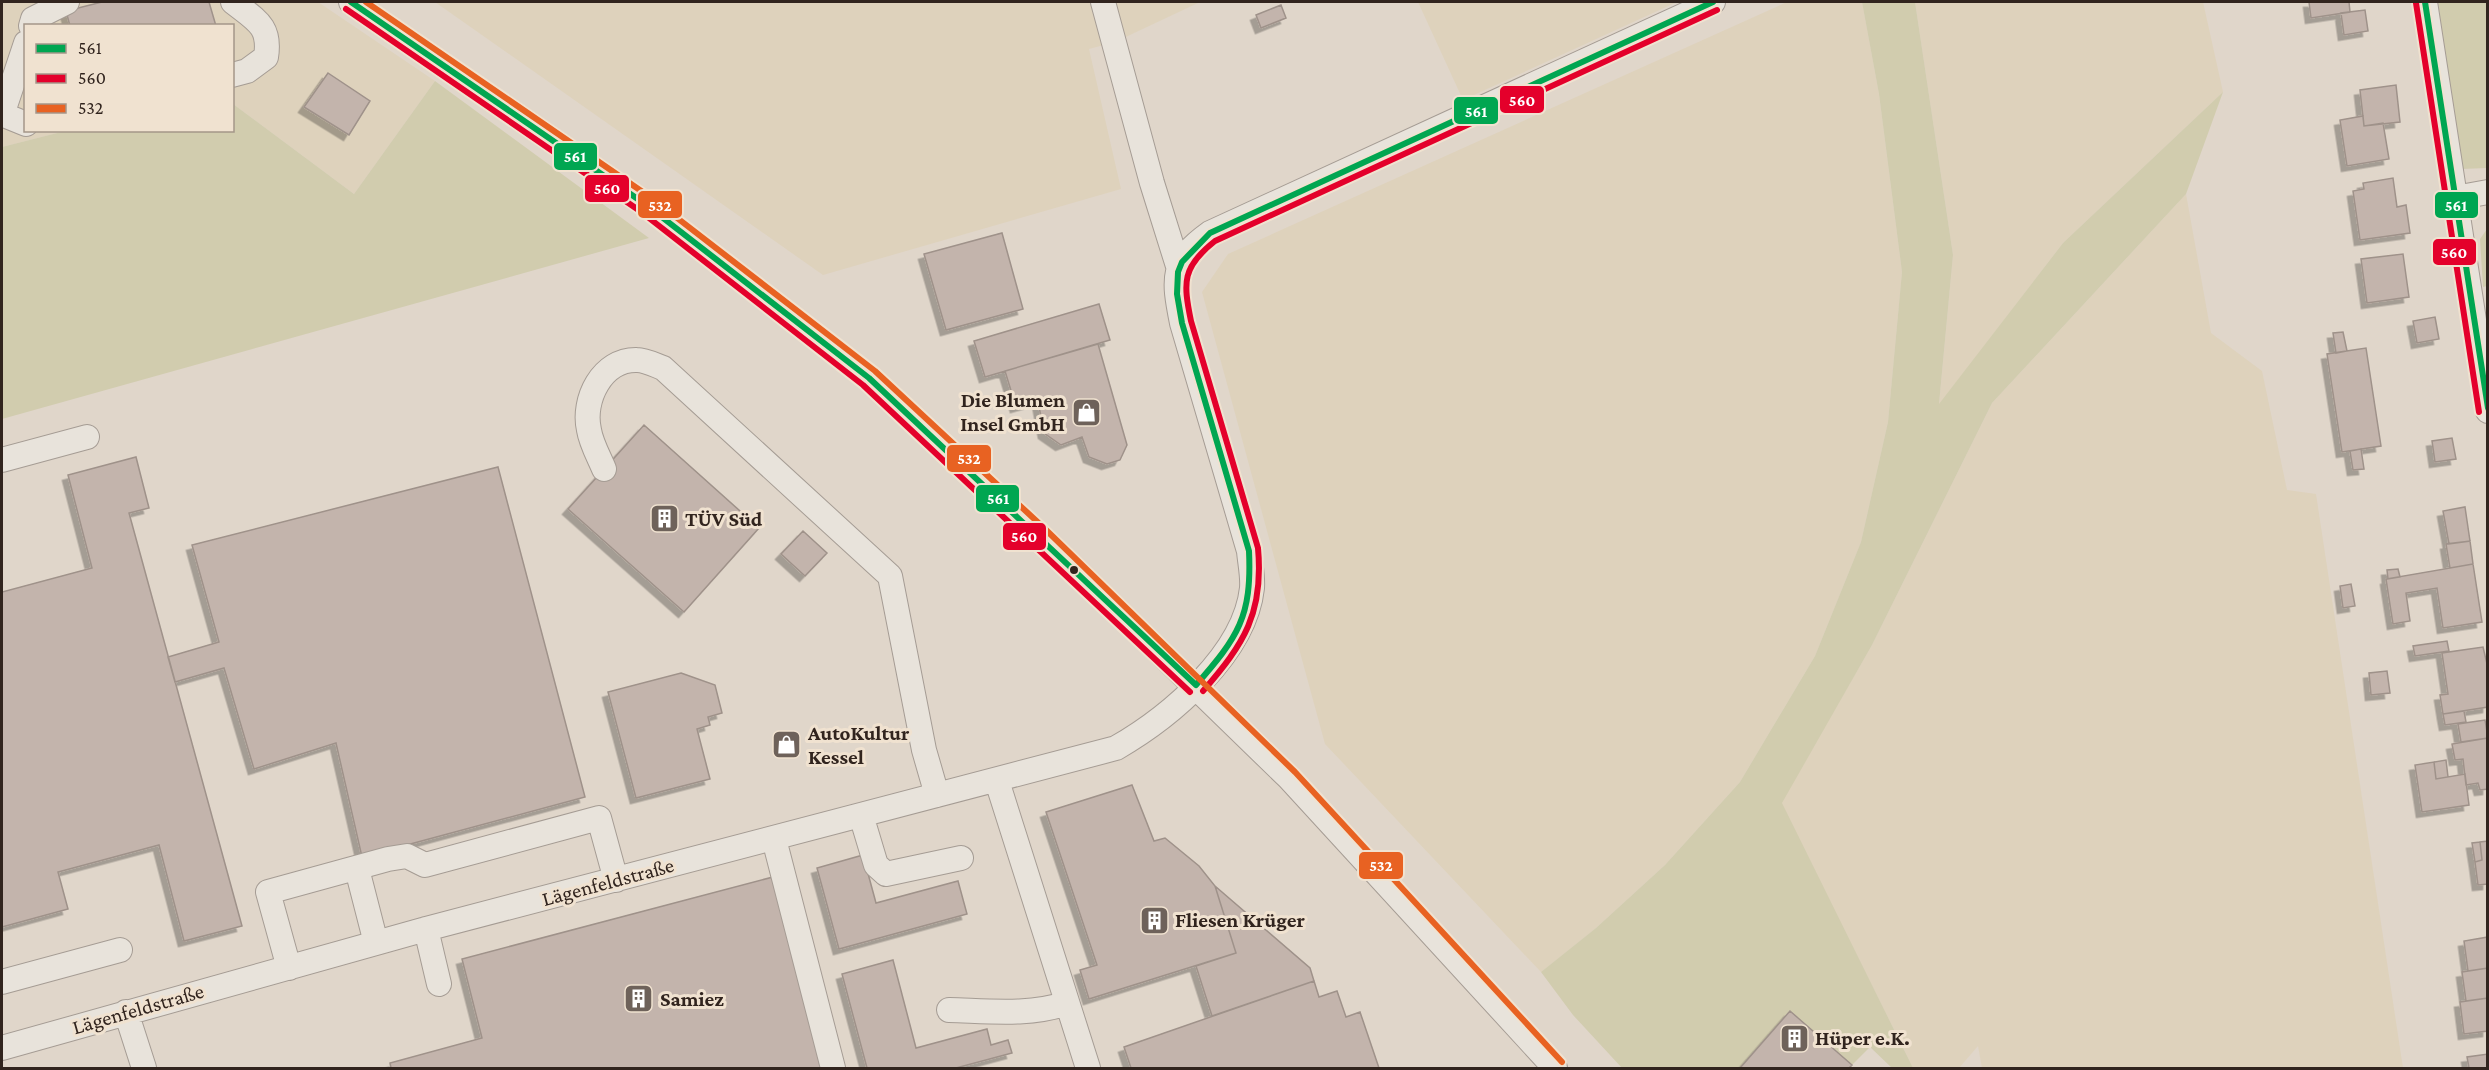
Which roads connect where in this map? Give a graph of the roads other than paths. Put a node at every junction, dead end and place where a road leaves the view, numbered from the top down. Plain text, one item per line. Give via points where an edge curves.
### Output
1 (67, 2) edge
2 (234, 2) edge
3 (351, 2) edge
4 (1103, 2) edge
5 (1713, 2) edge
6 (2425, 2) edge
7 (28, 15) edge
8 (24, 49) edge
9 (234, 74) edge
10 (3, 115) edge
11 (24, 123) edge
12 (2487, 192) edge
13 (2455, 198) junction
14 (1178, 266) junction
15 (2487, 411) edge
16 (87, 437) dead end
17 (2, 459) edge
18 (604, 469) dead end
19 (1196, 685) junction
20 (996, 780) junction
21 (937, 795) junction
22 (861, 815) junction
23 (774, 839) junction
24 (962, 858) dead end
25 (357, 869) junction
26 (616, 880) junction
27 (426, 929) junction
28 (376, 944) junction
29 (120, 950) dead end
30 (289, 968) junction
31 (2, 982) edge
32 (440, 984) dead end
33 (1067, 1003) junction
34 (949, 1010) dead end
35 (126, 1012) junction
36 (2, 1048) edge
37 (144, 1068) edge
38 (833, 1068) edge
39 (1088, 1068) edge
40 (1555, 1068) edge

1 - 7 street
2 - 9 street via 264,27 269,41 266,57 247,71
3 - 19 street via 645,204 869,378
4 - 14 street, Lägenfeldstraße
5 - 14 street via 1210,233 1190,248
6 - 13 street
8 - 10 street
10 - 11 street
12 - 13 street
13 - 15 street
14 - 19 street, Lägenfeldstraße via 1175,288 1182,323 1249,551 1252,586 1237,637
16 - 17 street
18 - 21 street via 588,429 594,385 621,362 638,360 663,368 890,576 924,750
19 - 20 street, Lägenfeldstraße via 1177,707 1116,748
19 - 40 street via 1318,807
20 - 21 street, Lägenfeldstraße
20 - 33 street
21 - 22 street, Lägenfeldstraße
22 - 23 street, Lägenfeldstraße
22 - 24 street via 876,865 886,874
23 - 26 street, Lägenfeldstraße
23 - 38 street
25 - 26 street via 407,856 425,865 599,818
25 - 28 street
25 - 30 street via 268,892
26 - 27 street, Lägenfeldstraße
27 - 28 street, Lägenfeldstraße
27 - 32 street
28 - 30 street, Lägenfeldstraße
29 - 31 street
30 - 35 street, Lägenfeldstraße
33 - 34 street via 1018,1011
33 - 39 street
35 - 36 street, Lägenfeldstraße
35 - 37 street

